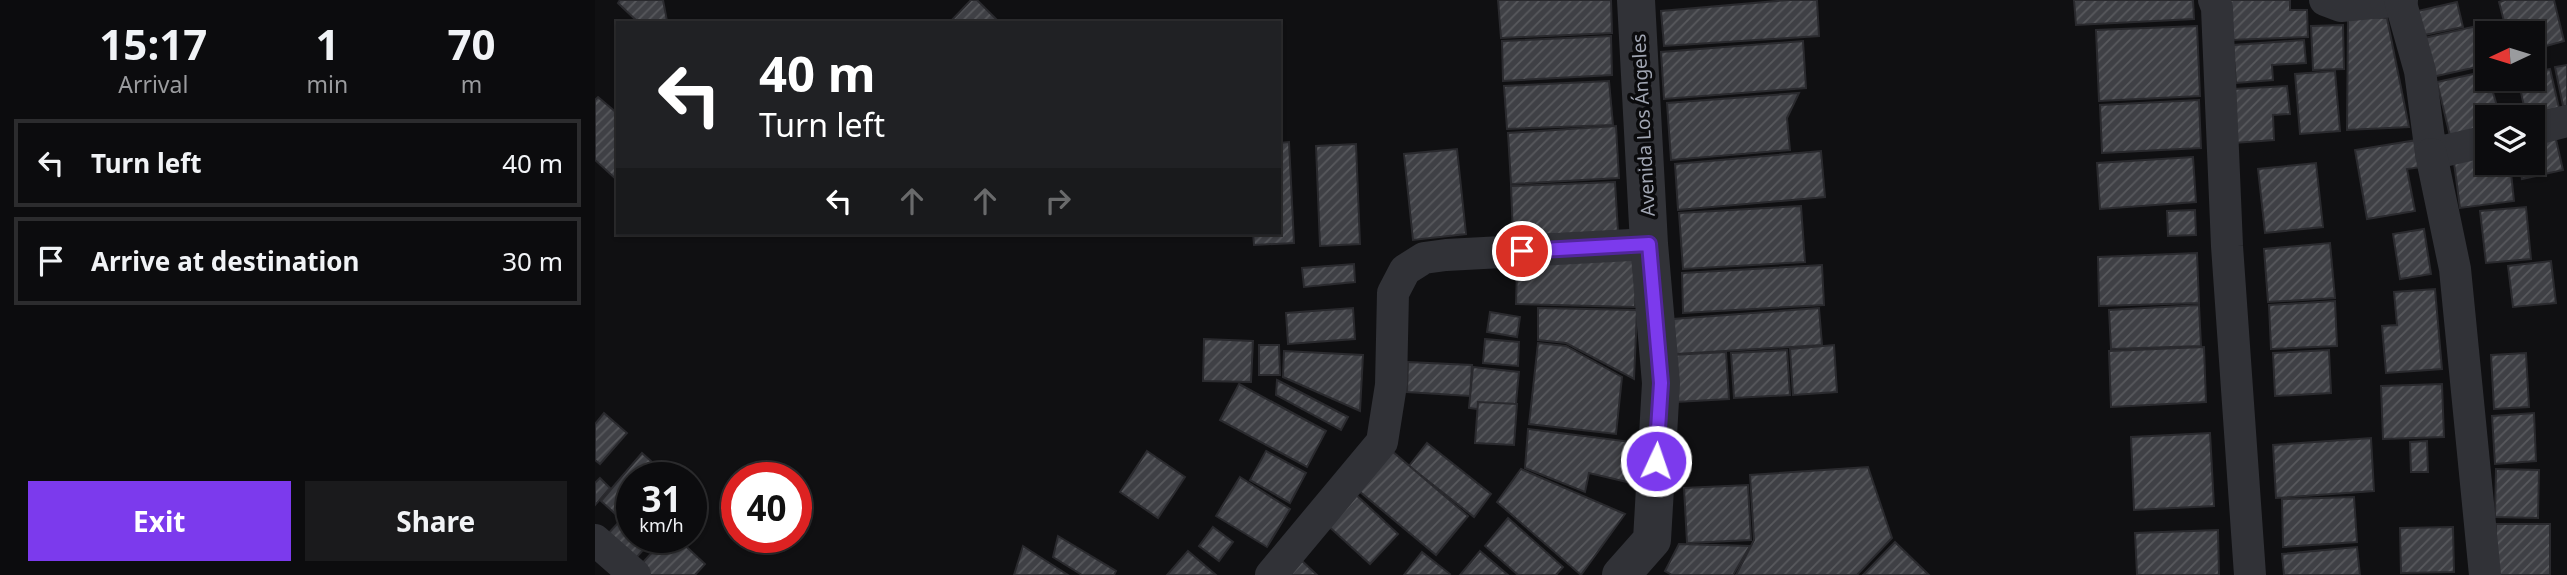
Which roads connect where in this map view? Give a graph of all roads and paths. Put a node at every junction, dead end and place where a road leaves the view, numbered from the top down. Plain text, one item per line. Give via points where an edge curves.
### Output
1 (1636, 0) edge
2 (2214, 0) edge
3 (2325, 0) edge
4 (2401, 0) edge
5 (2567, 121) edge
6 (2545, 127) edge
7 (2475, 144) edge
8 (2431, 154) junction
9 (1649, 244) junction
10 (595, 540) edge
11 (635, 575) edge
12 (1271, 575) edge
13 (1621, 575) edge
14 (2250, 575) edge
15 (2485, 575) edge

1 - 9 street, Avenida Los Ángeles
2 - 14 street
3 - 4 street via 2341,6
4 - 8 street via 2420,71
5 - 6 street
7 - 8 street
8 - 15 street via 2455,270
9 - 12 street via 1446,255 1424,258 1405,270 1393,293 1391,385 1382,442
9 - 13 street, Avenida Los Ángeles via 1661,383 1651,540
10 - 11 street

